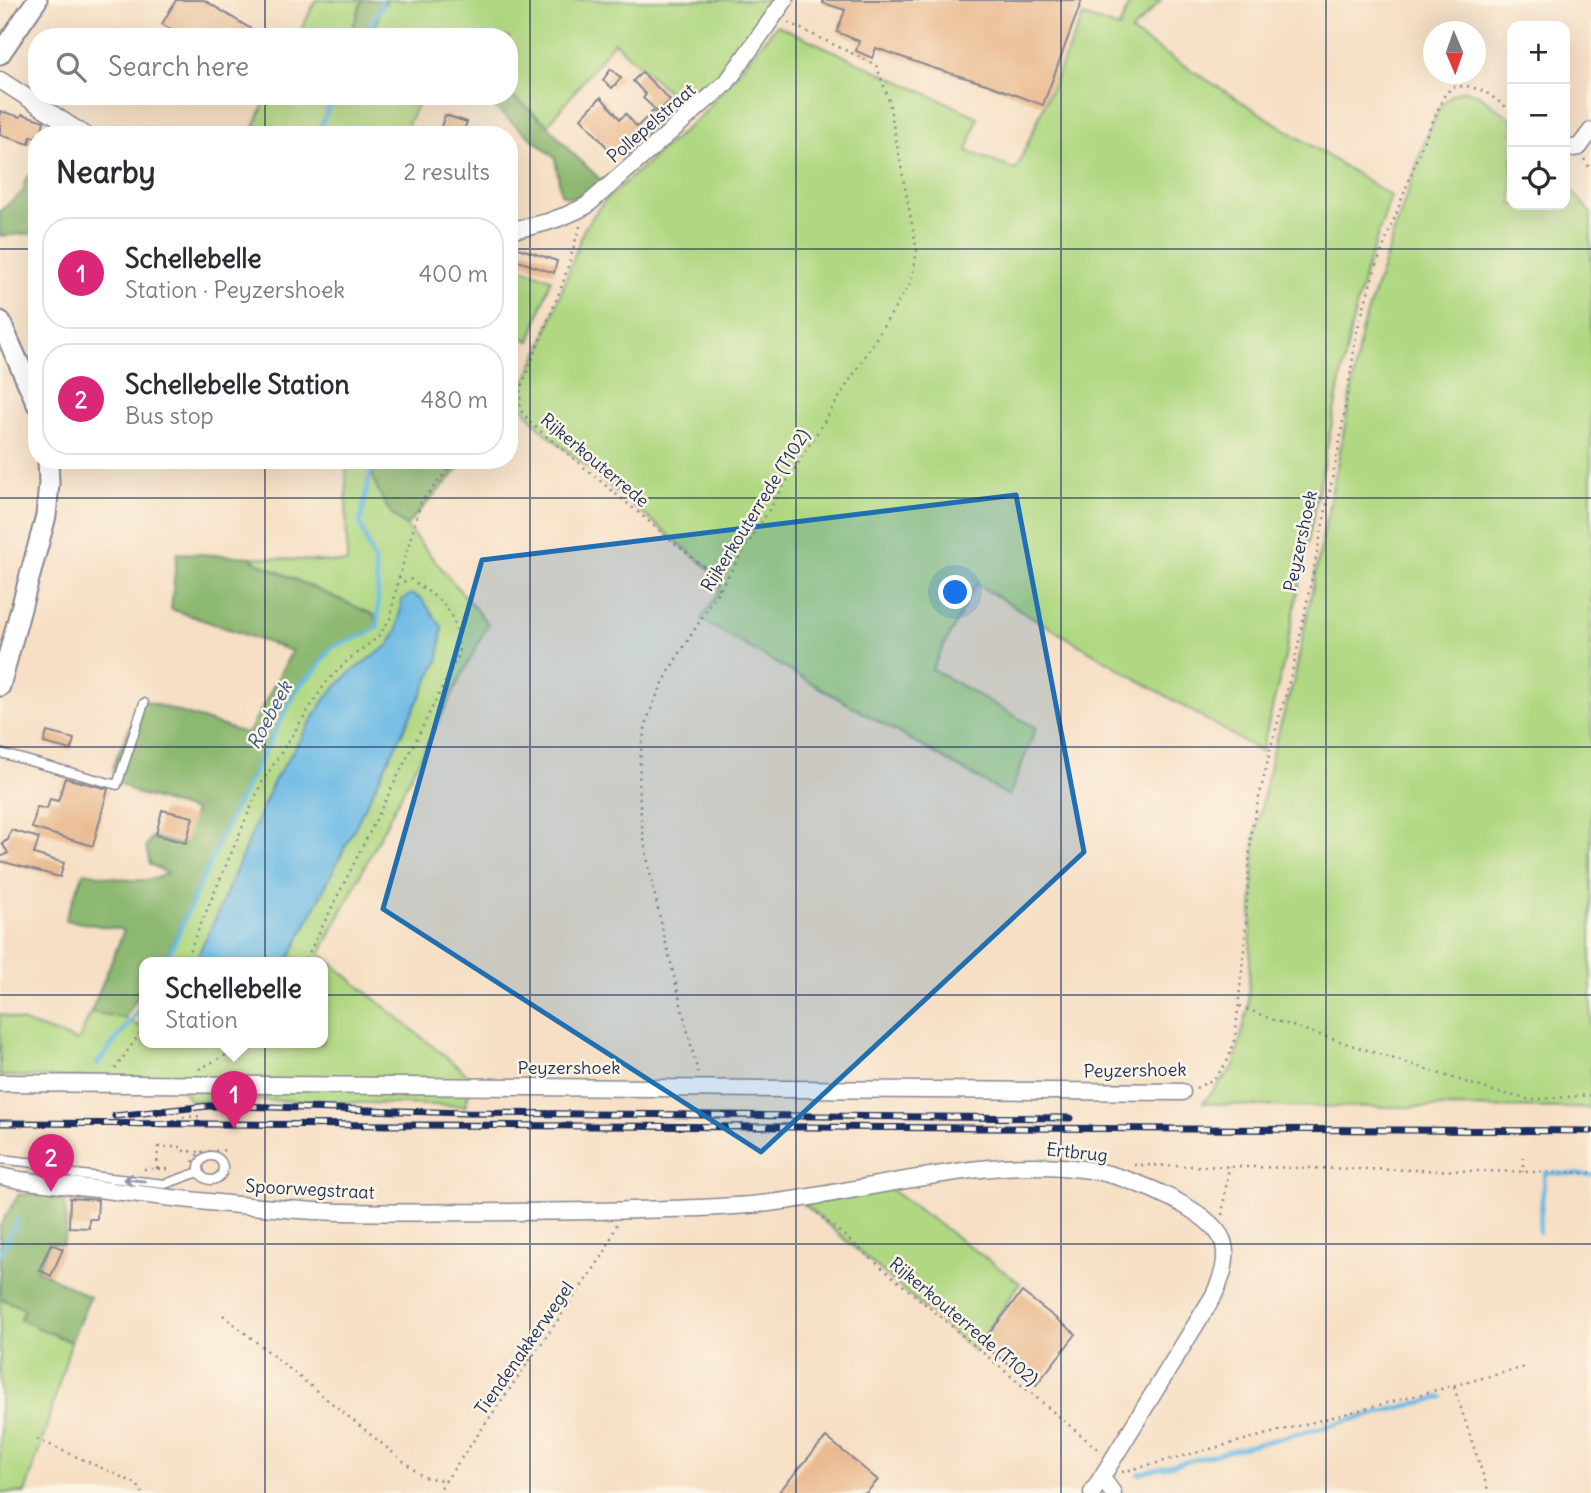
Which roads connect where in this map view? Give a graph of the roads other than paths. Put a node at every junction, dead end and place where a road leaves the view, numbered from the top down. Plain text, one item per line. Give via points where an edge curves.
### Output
1 (37, 0) edge
2 (785, 0) edge
3 (0, 54) edge
4 (0, 80) edge
5 (28, 98) edge
6 (39, 105) edge
7 (71, 126) edge
8 (1591, 131) edge
9 (1570, 148) edge
10 (518, 229) edge
11 (0, 321) edge
12 (28, 384) edge
13 (48, 469) edge
14 (0, 686) edge
15 (144, 703) dead end
16 (0, 753) edge
17 (0, 1083) edge
18 (1182, 1092) road end
19 (0, 1158) edge
20 (199, 1171) junction
21 (0, 1175) edge
22 (210, 1180) junction
23 (208, 1200) junction
24 (619, 1211) joint
25 (1102, 1478) junction
26 (1092, 1493) edge
27 (1114, 1493) edge

1 - 3 street
2 - 10 street, Pollepelstraat via 727,82 586,206 553,221
4 - 5 street
6 - 7 street
8 - 9 street via 1579,147
11 - 12 street
13 - 14 street via 46,516
15 - 16 lane via 117,785
17 - 18 street, Peyzershoek
20 -> 19 lane via 165,1184 74,1174 54,1165
20 - 22 lane
20 - 22 lane via 204,1158 220,1159 223,1174
21 - 23 street, Spoorwegstraat
22 - 23 lane
23 - 24 street, Spoorwegstraat via 328,1211
24 - 25 street, Ertbrug via 801,1199 941,1174 1005,1168 1064,1167 1106,1173 1174,1200 1219,1234 1225,1263 1214,1295
25 - 26 street
25 - 27 street

